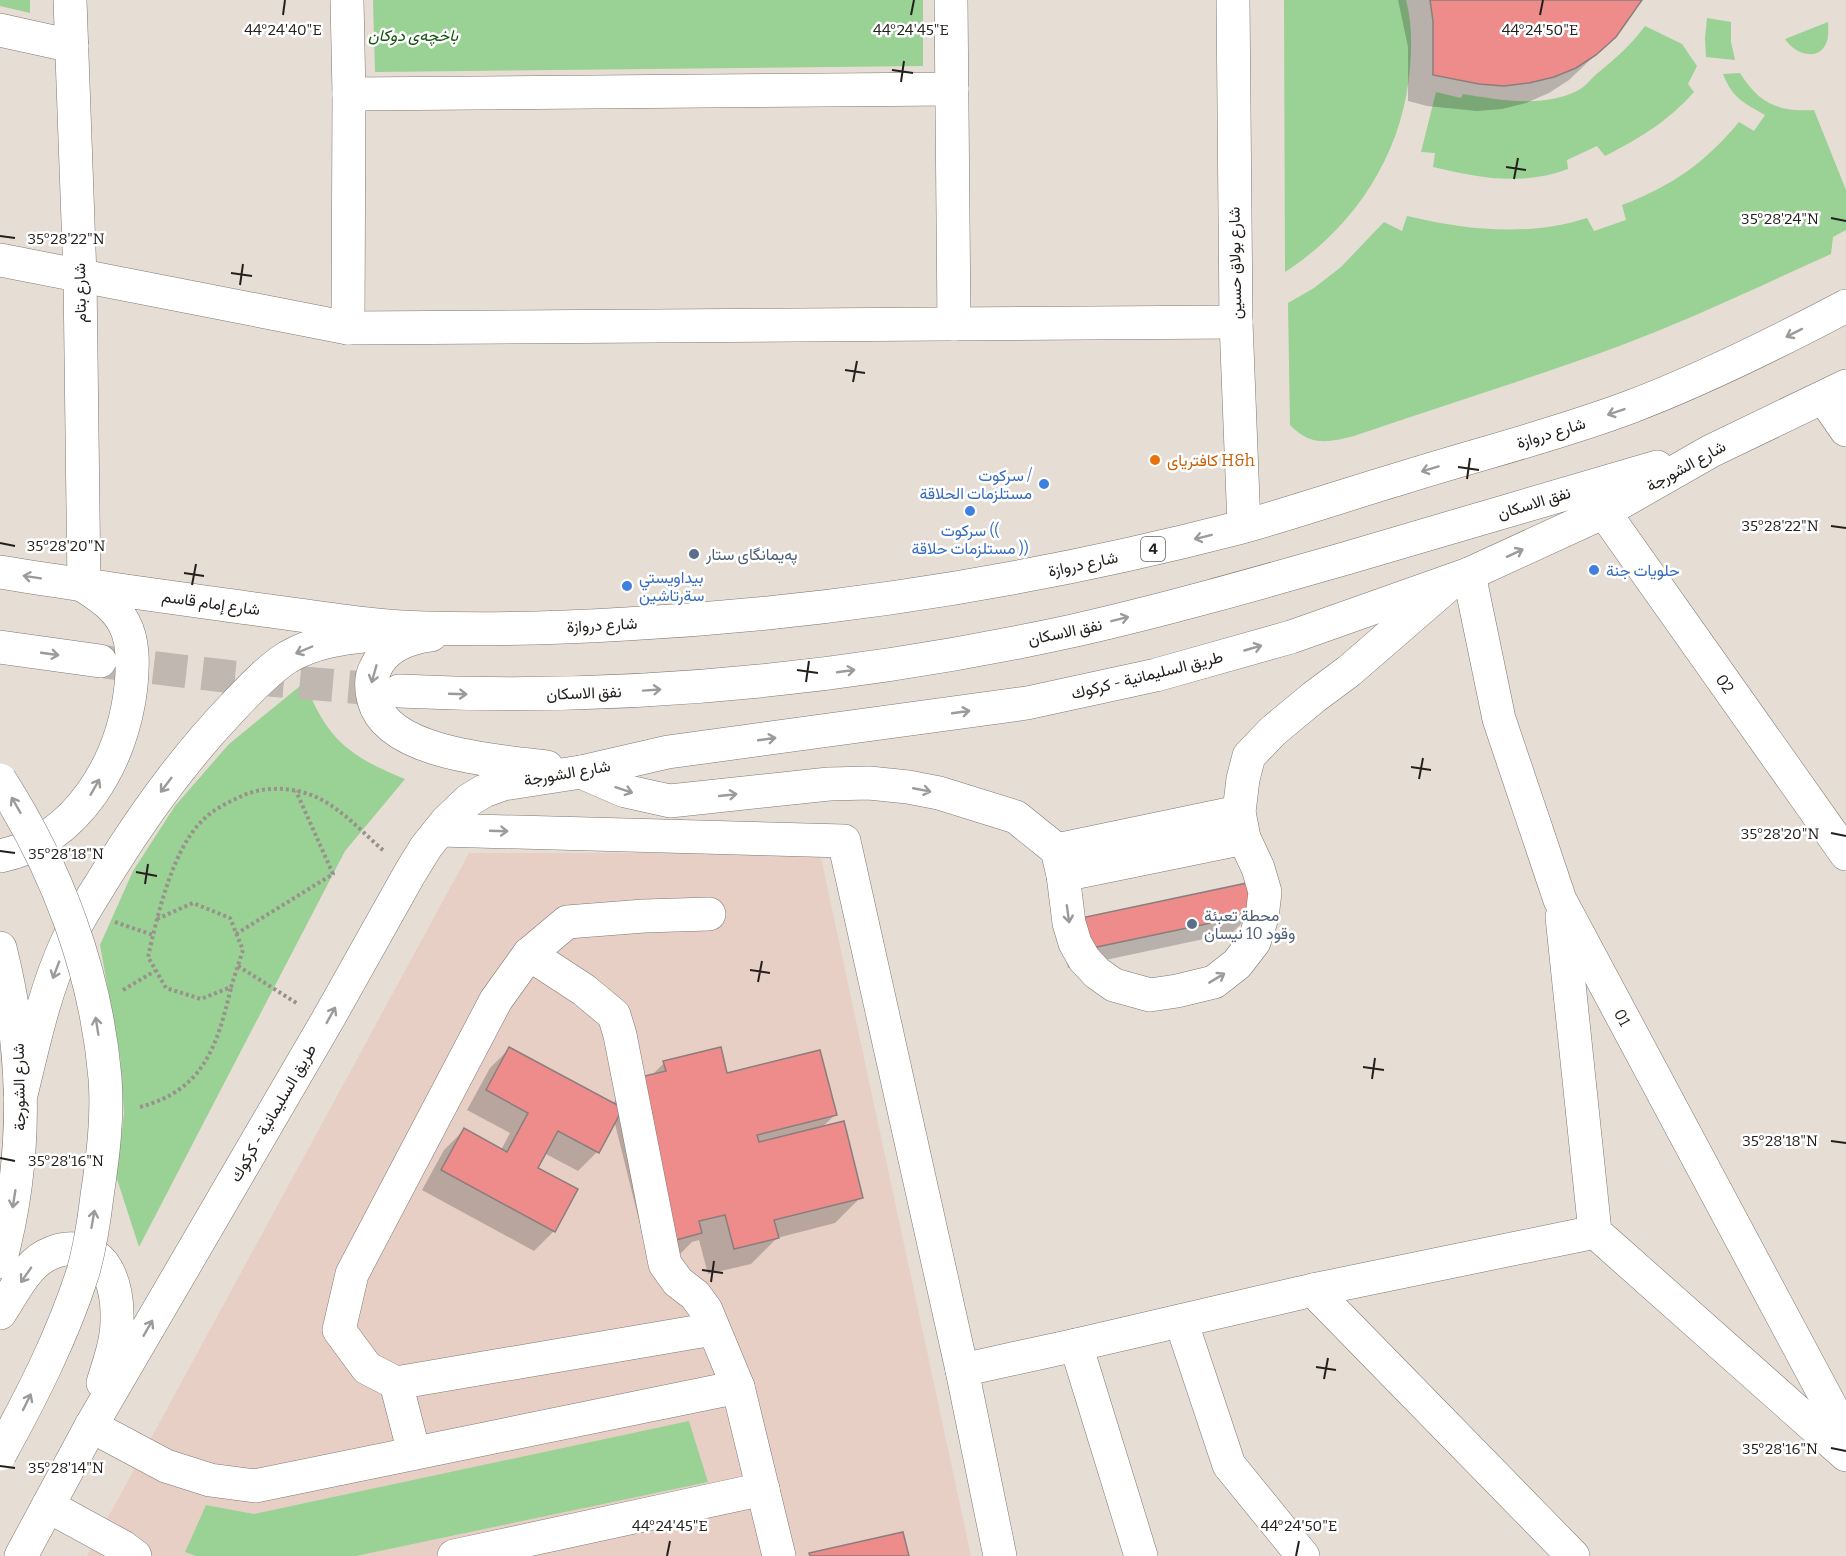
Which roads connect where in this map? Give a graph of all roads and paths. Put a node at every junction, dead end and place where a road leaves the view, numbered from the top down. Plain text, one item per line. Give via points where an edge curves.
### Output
1 (70, 0) edge
2 (347, 0) edge
3 (951, 0) edge
4 (1233, 0) edge
5 (0, 30) edge
6 (72, 46) junction
7 (952, 89) junction
8 (349, 94) junction
9 (0, 260) edge
10 (80, 277) junction
11 (1846, 306) edge
12 (1236, 322) junction
13 (954, 324) junction
14 (348, 328) junction
15 (1835, 392) edge
16 (1846, 430) edge
17 (1711, 451) junction
18 (1604, 512) junction
19 (1244, 526) junction
20 (0, 572) edge
21 (1462, 576) junction
22 (84, 586) junction
23 (423, 628) junction
24 (499, 629) junction
25 (0, 647) edge
26 (100, 661) tunnel mouth
27 (399, 691) tunnel mouth
28 (668, 752) joint
29 (580, 772) junction
30 (0, 780) edge
31 (296, 791) junction
32 (469, 800) joint
33 (670, 801) junction
34 (1242, 825) junction
35 (440, 830) junction
36 (671, 836) junction
37 (1846, 854) edge
38 (0, 856) edge
39 (1060, 862) junction
40 (410, 873) junction
41 (1560, 900) junction
42 (709, 914) dead end
43 (157, 919) junction
44 (236, 934) junction
45 (0, 948) edge
46 (530, 954) junction
47 (238, 966) junction
48 (156, 970) junction
49 (231, 987) junction
50 (118, 993) dead end
51 (7, 1017) edge
52 (327, 1022) junction
53 (20, 1099) junction
54 (137, 1108) dead end
55 (1595, 1232) junction
56 (0, 1262) edge
57 (1313, 1290) junction
58 (0, 1313) edge
59 (1181, 1321) junction
60 (713, 1329) junction
61 (1076, 1346) junction
62 (962, 1370) junction
63 (396, 1383) junction
64 (738, 1387) junction
65 (89, 1430) junction
66 (1846, 1435) edge
67 (414, 1453) junction
68 (0, 1454) edge
69 (1846, 1455) edge
70 (763, 1489) junction
71 (48, 1506) junction
72 (21, 1556) edge
73 (135, 1556) edge
74 (454, 1556) edge
75 (779, 1556) edge
76 (1000, 1556) edge
77 (1141, 1556) edge
78 (1303, 1556) edge
79 (1573, 1556) edge

1 - 6 street, شارع بتام
2 - 8 street
3 - 7 street
4 - 12 street, شارع بولاق حسين
5 - 6 street
6 - 10 street, شارع بتام
7 - 8 street
7 - 13 street
8 - 14 street
9 - 10 street
10 - 14 street
10 - 22 street, شارع بتام
11 -> 19 street, شارع دروازة / 4 via 1632,406
12 - 13 street
12 - 19 street, شارع بولاق حسين
13 - 14 street
15 - 16 street
15 - 17 street, شارع الشورجة
17 - 18 street, شارع الشورجة
27 -> 17 street, نفق الاسكان via 507,695 634,692 758,682 935,658 1074,630 1220,594
21 -> 18 street, طريق السليمانية - كركوك
18 - 37 street, 02
19 -> 24 street, شارع دروازة / 4 via 1052,571 813,609 684,621
22 -> 20 street, شارع إمام قاسم
28 -> 21 street, طريق السليمانية - كركوك via 1027,703 1146,678 1291,637
21 - 34 street via 1273,731 1249,756 1243,778
21 - 41 street, 01 via 1498,719
22 - 23 street, شارع إمام قاسم
38 -> 22 street via 55,833 79,810 110,760 125,717 132,677 128,630 112,607
23 - 24 street, شارع دروازة / 4
23 -> 53 street via 341,638 305,648 268,674 204,738 147,811 79,918 42,1011
24 -> 29 street via 423,636 391,648 373,675 377,710 403,734 436,749
25 -> 26 street
28 - 29 street, شارع الشورجة
29 - 32 street, شارع الشورجة via 503,784
29 -> 33 street via 625,791
68 -> 30 street, bridge via 42,1371 83,1270 101,1171 105,1107 96,1014 73,930 39,847
31 - 40 path via 332,807
31 - 43 path via 255,791 215,810 201,822 178,858
31 - 44 path via 333,874
32 - 35 street, طريق السليمانية - كركوك
33 - 36 street
33 -> 39 street via 829,784 908,787 1016,817
34 - 39 street
39 -> 34 street via 1069,923 1084,959 1114,985 1150,995 1163,994 1214,982 1238,964 1254,942 1265,892
35 -> 36 street
35 - 40 street, طريق السليمانية - كركوك
36 - 62 street via 844,841
52 -> 40 street, طريق السليمانية - كركوك
41 - 55 street
41 - 66 street, 01
42 - 46 street via 567,922
43 - 44 path via 193,903 230,918
43 - 48 path via 148,957
44 - 47 path via 243,950
45 - 51 street, شارع الشورجة
46 - 60 street via 585,990 614,1015 665,1264 678,1282 695,1294
46 - 63 street via 496,999 352,1274 339,1330 367,1368
47 - 49 path
47 - 52 path
48 - 49 path via 166,988 201,999
48 - 50 path
49 - 54 path via 222,1025 199,1073 167,1097
51 - 53 street, شارع الشورجة via 20,1060
65 -> 52 street, طريق السليمانية - كركوك
53 -> 56 street, شارع الشورجة via 17,1173
55 - 57 street
55 - 69 street
57 - 59 street
57 - 79 street
65 -> 58 street via 116,1331 116,1299 105,1265 91,1252 75,1249 44,1256 26,1274
59 - 61 street
59 - 78 street via 1229,1465
60 - 63 street
60 - 64 street
61 - 62 street
61 - 77 street
62 - 76 street
63 - 67 street
64 - 67 street
64 - 70 street
65 - 67 street via 166,1466 210,1480 255,1486
65 - 71 street
70 - 74 street
70 - 75 street
71 - 72 street
71 - 73 street

